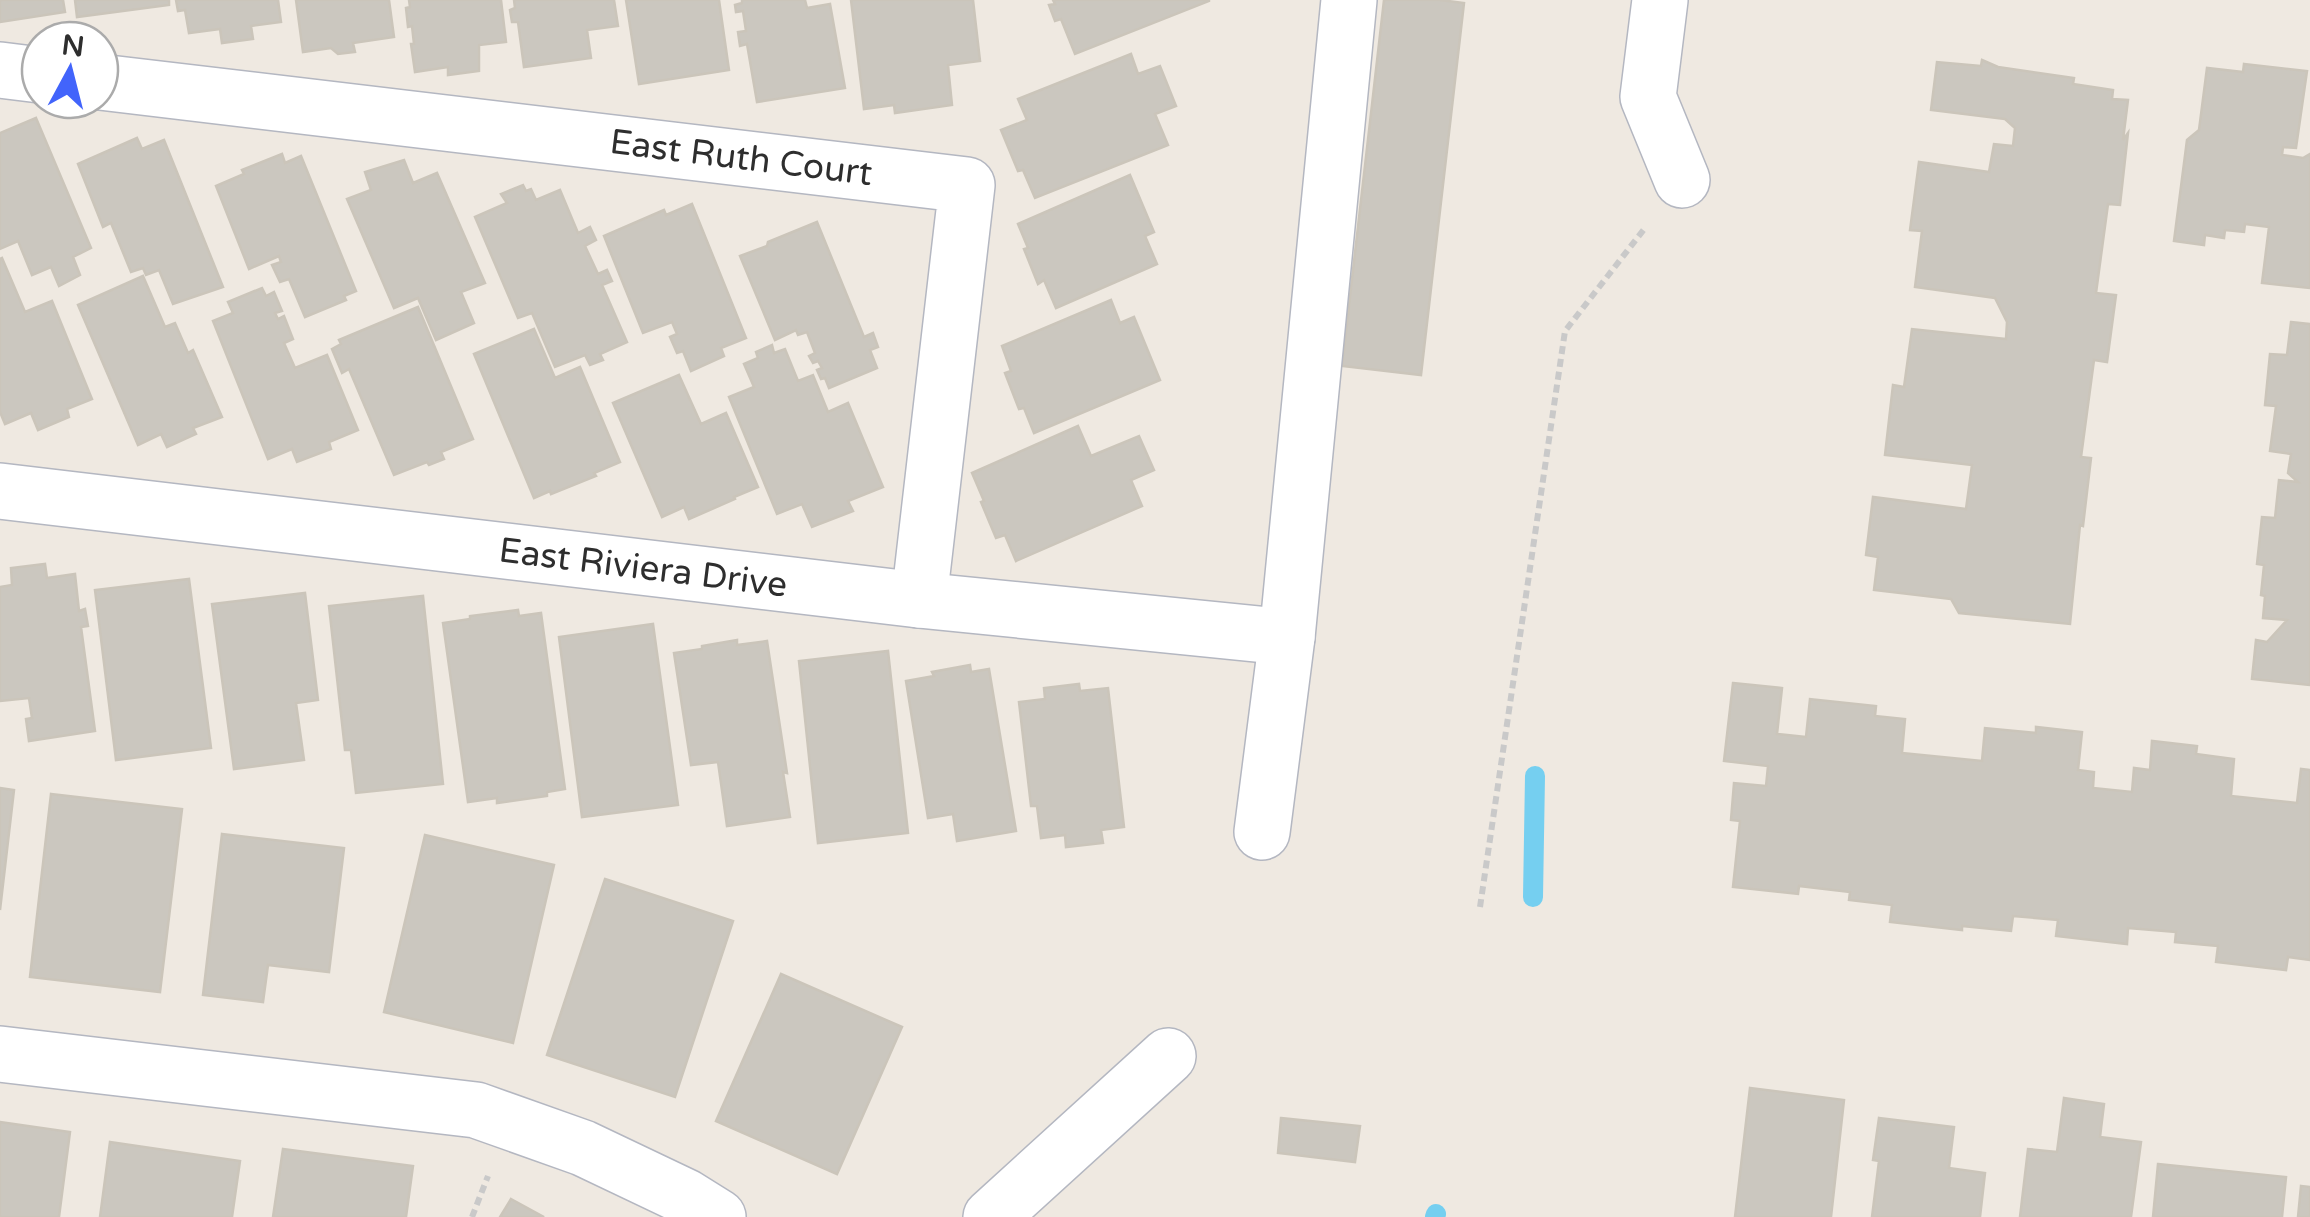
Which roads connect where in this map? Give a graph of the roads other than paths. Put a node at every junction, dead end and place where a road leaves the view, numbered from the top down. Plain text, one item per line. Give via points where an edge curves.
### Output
1 (1349, 0) edge
2 (1660, 0) edge
3 (120, 84) edge
4 (1682, 180) road end
5 (0, 491) edge
6 (919, 600) junction
7 (1288, 637) junction
8 (1262, 832) dead end
9 (0, 1054) edge
10 (1168, 1056) dead end
11 (718, 1217) edge
12 (991, 1217) edge

1 - 7 street
2 - 4 street via 1648,97
3 - 6 street, East Ruth Court via 966,184
5 - 6 street, East Riviera Drive
6 - 7 street, East Riviera Drive
7 - 8 street
9 - 11 street via 476,1110 582,1148
10 - 12 street

